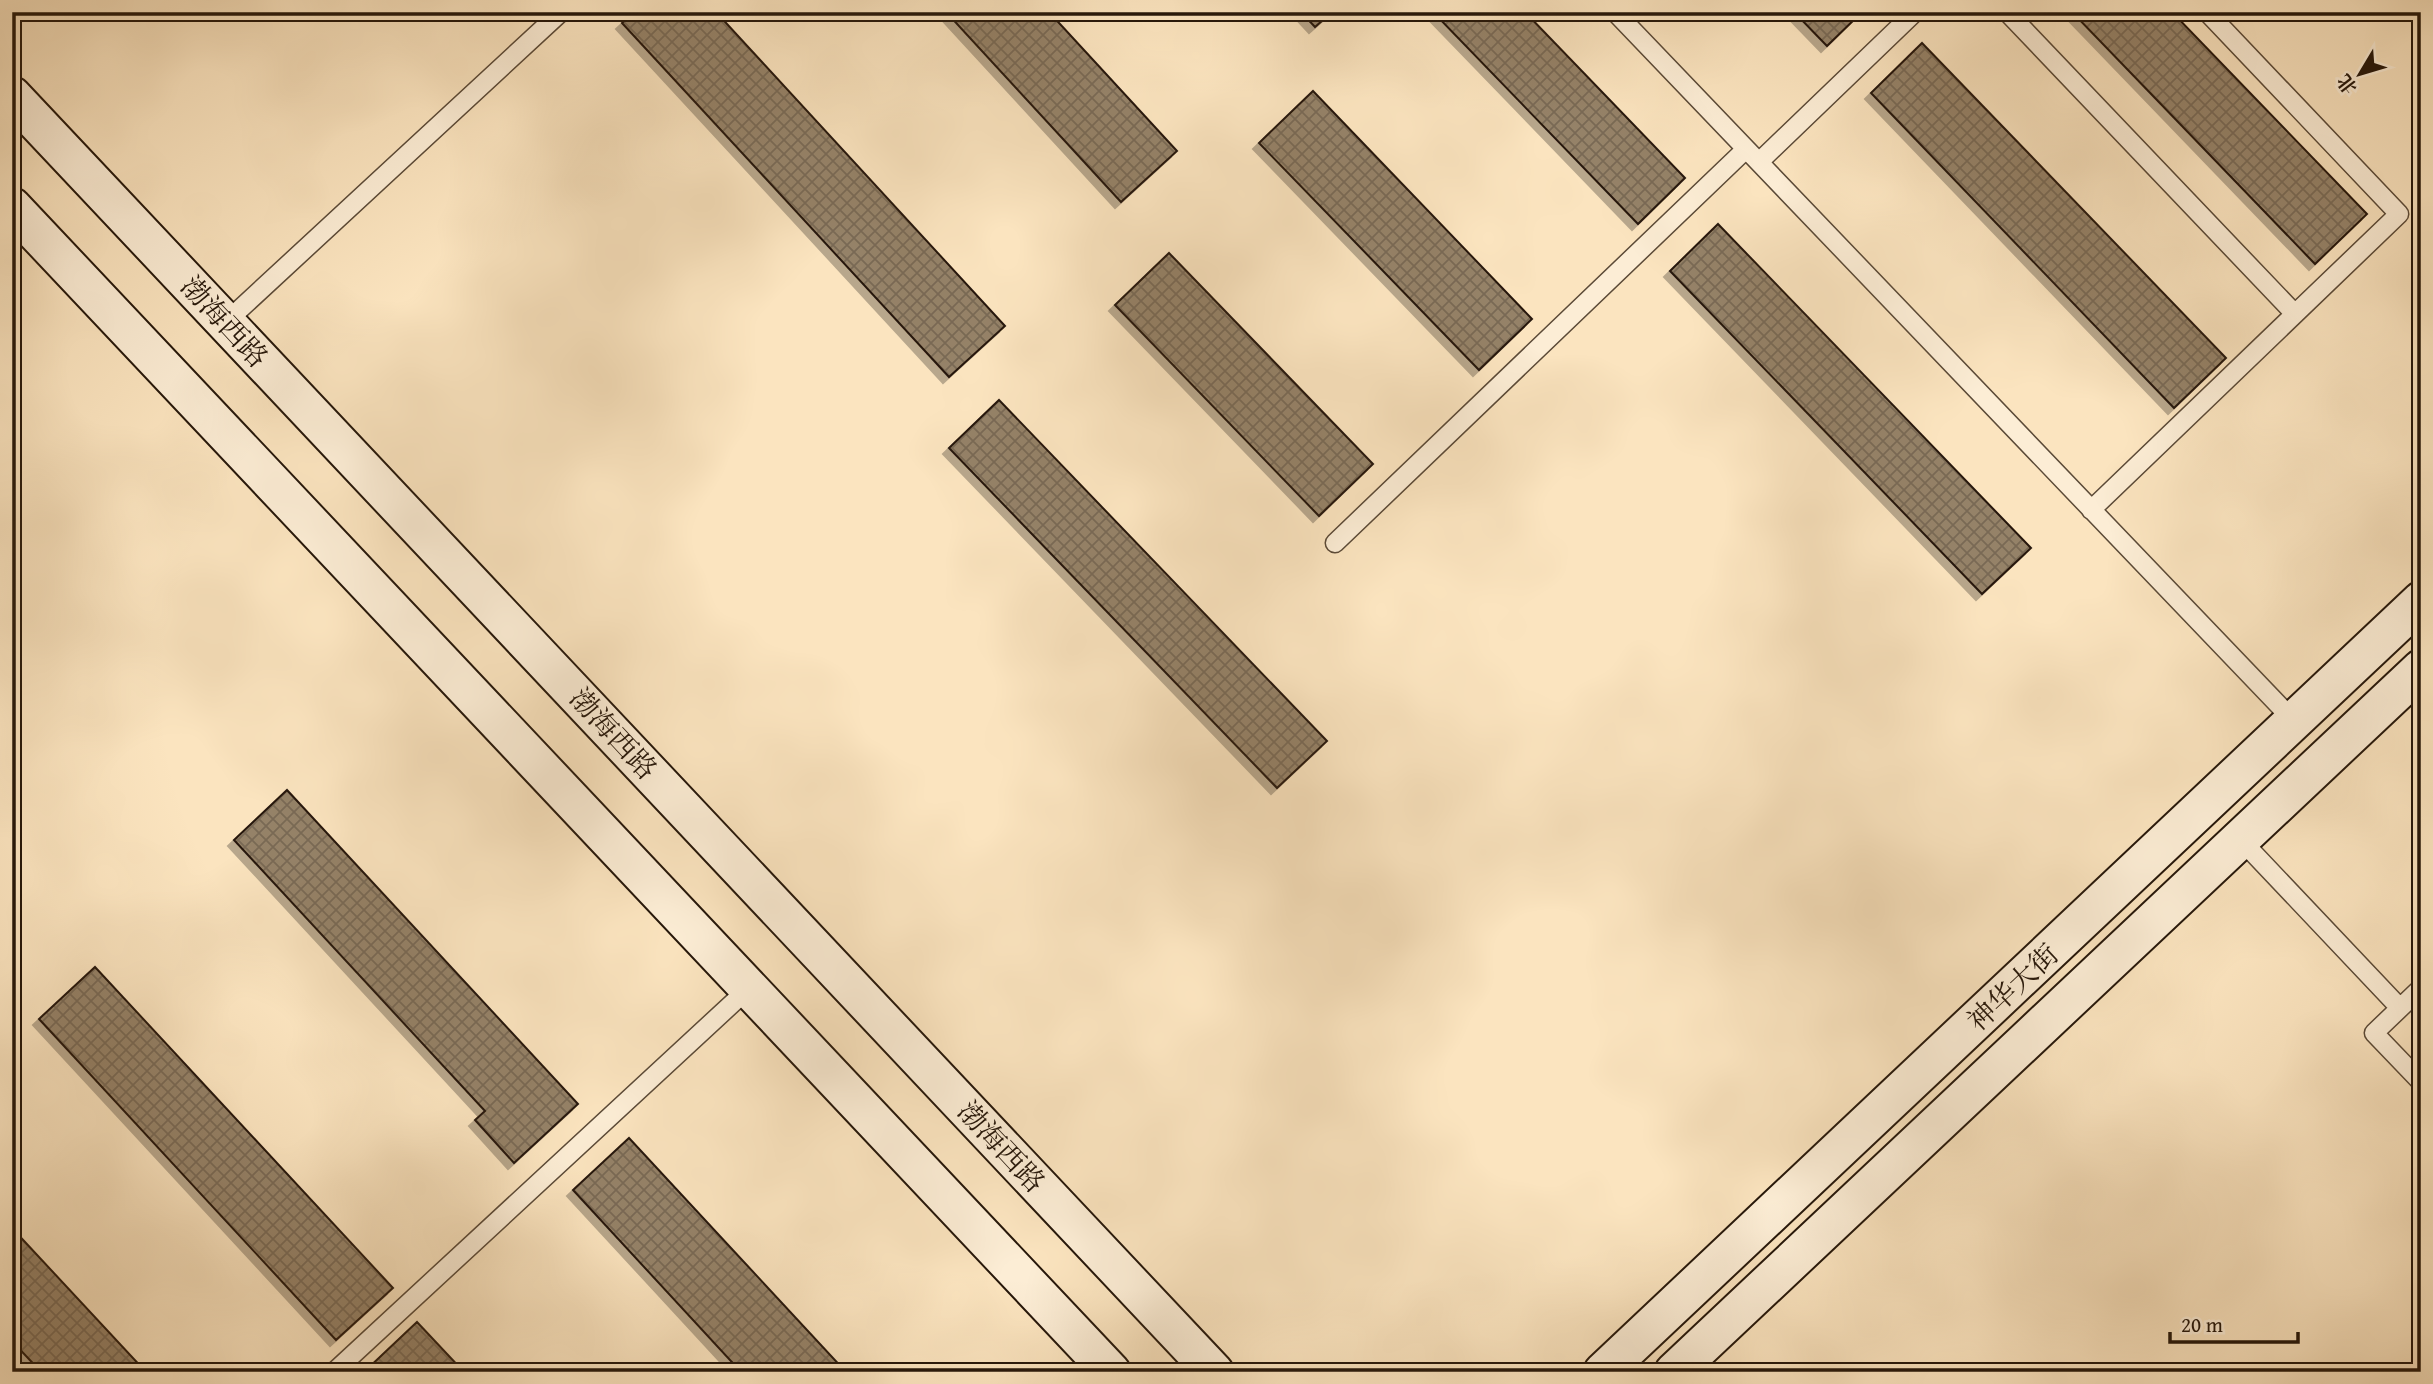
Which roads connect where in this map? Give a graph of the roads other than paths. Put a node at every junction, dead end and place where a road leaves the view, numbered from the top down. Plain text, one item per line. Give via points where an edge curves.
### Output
1 (561, 12) edge
2 (1615, 12) edge
3 (1915, 12) edge
4 (2007, 12) edge
5 (2207, 12) edge
6 (12, 96) edge
7 (1746, 149) junction
8 (1759, 162) junction
9 (12, 207) edge
10 (2295, 314) junction
11 (226, 322) junction
12 (2091, 510) junction
13 (1335, 543) dead end
14 (2421, 601) edge
15 (2421, 669) edge
16 (2294, 721) junction
17 (2240, 839) junction
18 (749, 988) junction
19 (2421, 988) edge
20 (2400, 1008) junction
21 (2421, 1082) edge
22 (334, 1372) edge
23 (1111, 1372) edge
24 (1214, 1372) edge
25 (1603, 1372) edge
26 (1674, 1372) edge

1 - 11 lane
2 - 7 lane
3 - 8 lane
4 - 10 lane
5 - 10 lane via 2399,214
6 - 11 main road, 渤海西路
7 - 8 lane
7 - 13 lane
8 - 12 lane
9 - 18 main road
10 - 12 lane
11 - 24 main road, 渤海西路
12 - 16 lane
14 - 16 main road, 神华大街
15 - 17 main road, 神华大街
16 - 25 main road, 神华大街
17 - 20 lane
17 - 26 main road, 神华大街
18 - 22 lane
18 - 23 main road
19 - 20 lane
20 - 21 lane via 2374,1032

